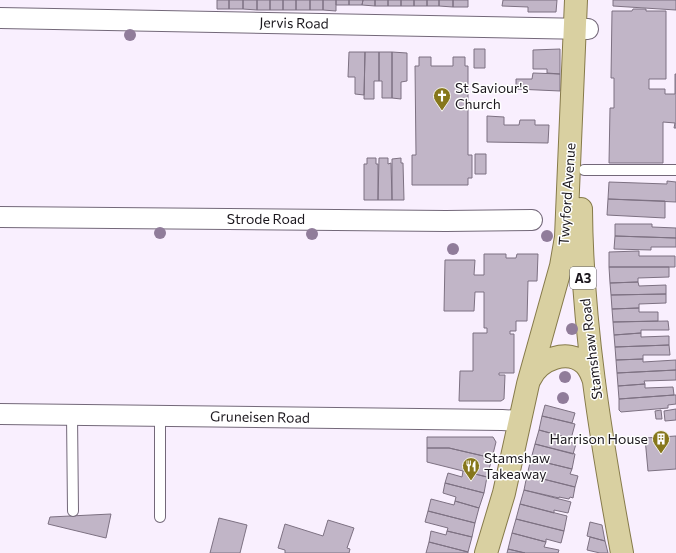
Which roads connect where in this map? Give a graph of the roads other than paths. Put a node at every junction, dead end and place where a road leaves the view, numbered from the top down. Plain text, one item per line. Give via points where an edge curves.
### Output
1 (576, 0) edge
2 (588, 0) edge
3 (0, 18) edge
4 (581, 29) junction
5 (584, 170) junction
6 (676, 170) edge
7 (0, 217) edge
8 (532, 220) dead end
9 (594, 383) junction
10 (528, 384) junction
11 (0, 414) edge
12 (72, 415) junction
13 (160, 416) junction
14 (520, 421) junction
15 (73, 511) dead end
16 (160, 517) dead end
17 (486, 553) edge
18 (622, 553) edge

1 - 4 main road, Twyford Avenue / A3
2 - 4 main road, Stamshaw Road / A3
3 - 4 street, Jervis Road
4 - 5 main road, Stamshaw Road / A3
4 - 10 main road, Twyford Avenue / A3 via 566,237 561,266
5 - 6 lane
5 - 9 main road, Stamshaw Road / A3 via 581,203 582,258
7 - 8 street, Strode Road
9 - 10 main road, Twyford Avenue / A3 via 585,365 574,358 563,356 542,364 531,376
9 - 18 main road, Stamshaw Road / A3
10 - 14 main road, Twyford Avenue / A3
11 - 12 street, Gruneisen Road
12 - 13 street, Gruneisen Road
12 - 15 lane
13 - 14 street, Gruneisen Road
13 - 16 lane
14 - 17 main road, Twyford Avenue / A3 via 504,493

